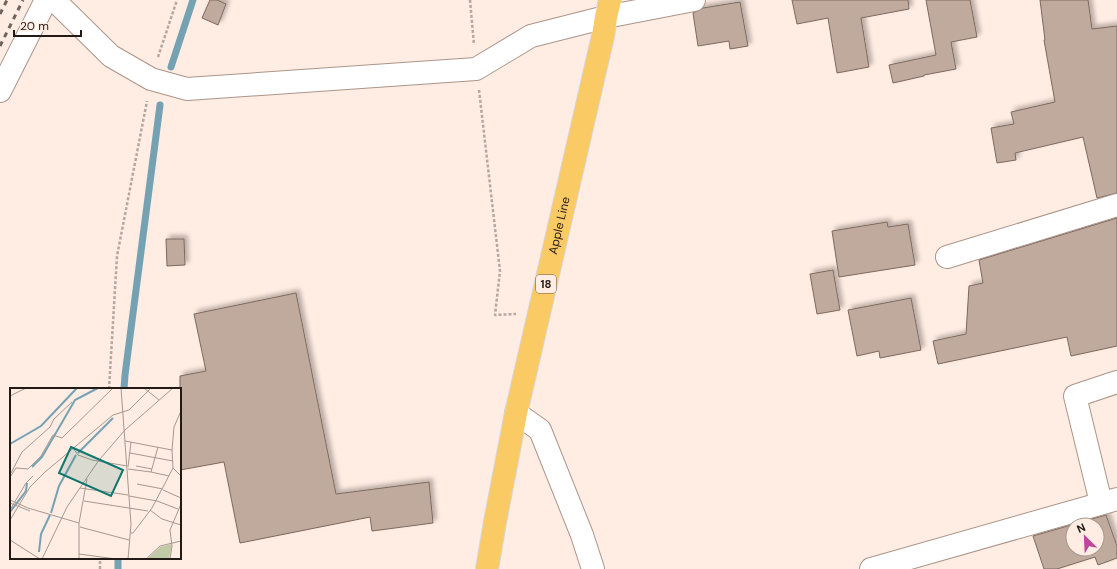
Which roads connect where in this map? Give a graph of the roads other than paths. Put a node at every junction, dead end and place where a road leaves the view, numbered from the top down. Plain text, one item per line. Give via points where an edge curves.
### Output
1 (46, 0) edge
2 (54, 0) edge
3 (694, 0) edge
4 (608, 9) edge
5 (0, 91) edge
6 (1117, 205) edge
7 (947, 256) dead end
8 (1117, 382) edge
9 (516, 413) junction
10 (1109, 501) edge
11 (487, 569) edge
12 (593, 569) edge
13 (871, 569) edge

1 - 5 street
2 - 4 street via 111,56 151,79 187,89 476,69 531,36
3 - 4 street
4 - 9 highway, Apple Line / 18
6 - 7 street
8 - 10 street via 1075,396
9 - 11 highway, Apple Line / 18
9 - 12 street via 540,430
10 - 13 street

